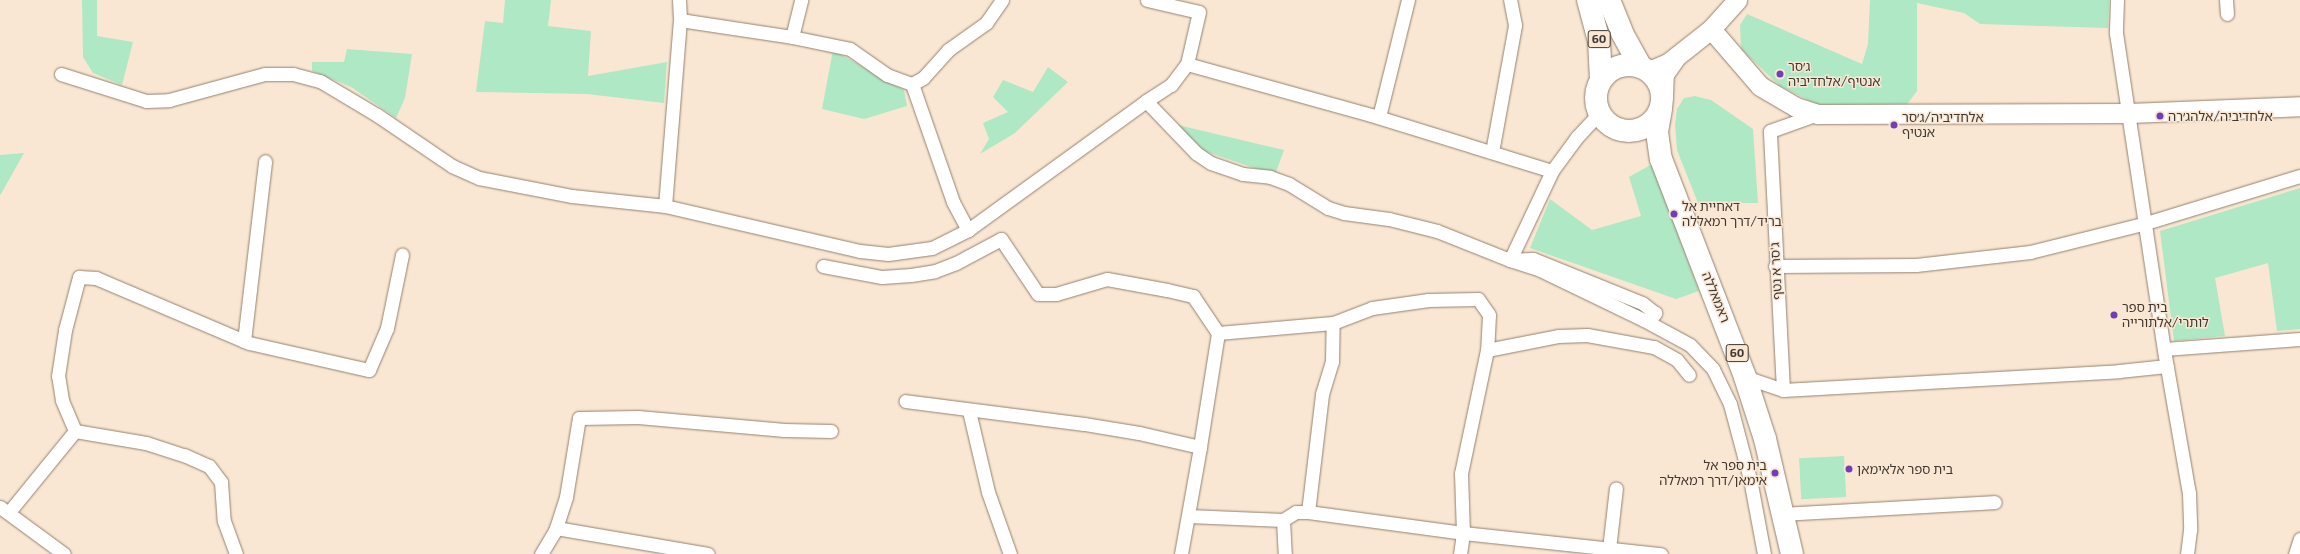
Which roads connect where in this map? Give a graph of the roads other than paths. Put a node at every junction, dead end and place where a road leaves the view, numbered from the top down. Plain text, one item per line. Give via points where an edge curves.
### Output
1 (679, 0) edge
2 (801, 0) edge
3 (1002, 0) edge
4 (1147, 0) edge
5 (1408, 0) edge
6 (1510, 0) edge
7 (1588, 0) edge
8 (1609, 0) edge
9 (1737, 0) edge
10 (2116, 0) edge
11 (2226, 0) edge
12 (2227, 14) dead end
13 (680, 20) junction
14 (1711, 29) junction
15 (792, 37) junction
16 (1676, 57) junction
17 (1187, 64) junction
18 (1645, 69) junction
19 (61, 74) dead end
20 (1601, 80) junction
21 (912, 84) junction
22 (1146, 101) junction
23 (1662, 103) junction
24 (2300, 106) edge
25 (1599, 113) junction
26 (2129, 113) junction
27 (1818, 114) junction
28 (1379, 117) junction
29 (1626, 131) junction
30 (1492, 152) junction
31 (1661, 159) junction
32 (265, 161) dead end
33 (1552, 171) junction
34 (2300, 176) edge
35 (665, 206) junction
36 (2146, 223) junction
37 (968, 230) junction
38 (402, 255) dead end
39 (1510, 260) junction
40 (823, 266) dead end
41 (1775, 266) junction
42 (1333, 323) junction
43 (1218, 333) junction
44 (2300, 340) edge
45 (244, 341) junction
46 (2164, 349) junction
47 (1487, 350) junction
48 (2167, 366) junction
49 (1689, 375) dead end
50 (1745, 377) junction
51 (1783, 390) junction
52 (905, 401) dead end
53 (970, 411) junction
54 (75, 431) junction
55 (831, 431) dead end
56 (1200, 447) junction
57 (1616, 488) dead end
58 (1995, 502) dead end
59 (5, 510) edge
60 (1308, 512) junction
61 (1783, 514) junction
62 (1188, 516) junction
63 (1283, 520) junction
64 (556, 528) junction
65 (1463, 533) junction
66 (2300, 539) edge
67 (1609, 549) junction
68 (64, 554) edge
69 (236, 554) edge
70 (541, 554) edge
71 (708, 554) edge
72 (1010, 554) edge
73 (1181, 554) edge
74 (1285, 554) edge
75 (1460, 554) edge
76 (1661, 554) edge
77 (1764, 554) edge
78 (1792, 554) edge
79 (2187, 554) edge
80 (2295, 554) edge

1 - 13 street
2 - 15 street
3 - 21 street via 986,23 948,50 923,78
4 - 17 street via 1199,12
5 - 28 street
6 - 30 street via 1515,25
7 - 20 highway, 60 via 1599,41
8 - 18 highway, 60 via 1622,33
9 - 14 street
10 - 26 street via 2116,33
11 - 12 street
13 - 15 street
13 - 35 street
14 - 16 street
14 - 27 street via 1760,86 1796,107
15 - 21 street via 850,49 887,75
16 - 18 street via 1668,63
16 - 23 street via 1664,74
17 - 22 street via 1171,85
17 - 28 street
18 - 20 highway, 60 via 1619,66
18 - 23 highway, 60 via 1656,78
19 - 35 street via 146,101 169,100 265,74 293,74 320,81 377,115 452,166 479,178 572,196
20 - 25 highway, 60 via 1596,102
21 - 37 street via 953,202
22 - 37 street
22 - 39 street via 1196,154 1212,163 1243,174 1270,177 1289,184 1333,210 1389,219 1437,232
23 - 29 highway via 1648,126
23 - 31 highway, ראמאללה / 60 via 1657,132
24 - 26 street
25 - 29 highway, 60 via 1615,128
25 - 33 street
26 - 27 street
26 - 36 street
27 - 41 street, ג'סר א נטף via 1770,131
28 - 30 street
29 - 31 highway, ראמאללה / 60 via 1640,137
30 - 33 street
31 - 50 highway, ראמאללה / 60
32 - 45 street
33 - 39 street
34 - 36 street
35 - 37 street via 873,253 920,251 932,248
36 - 41 street via 2030,252 1966,261 1916,265
36 - 46 street
38 - 45 street via 387,328 369,370 338,365
39 - 77 street via 1540,270 1644,320 1690,345 1713,369 1730,404 1750,479
40 - 43 street via 882,277 911,275 934,271 956,263 1000,239 1038,294 1056,294 1107,279 1167,290 1193,296
41 - 51 street, ג'סר א נטף
42 - 43 street
42 - 47 street via 1372,308 1428,300 1478,299 1489,315
42 - 60 street via 1332,362 1322,394
43 - 56 street
44 - 46 street
45 - 54 street via 96,278 79,277 65,330 58,376 62,400
46 - 48 street
47 - 49 street via 1558,336 1588,335 1654,347 1677,360
47 - 65 street via 1461,473
48 - 51 street
48 - 79 street via 2189,493 2190,530
50 - 51 street
50 - 61 highway, ראמאללה / 60 via 1766,439
52 - 53 street
53 - 56 street via 1092,426
53 - 72 street via 984,479
54 - 59 street
54 - 69 street via 146,443 209,466 221,482 224,521
55 - 64 street via 784,430 638,417 579,418 566,497
56 - 62 street
57 - 67 street
58 - 61 street
59 - 68 street
60 - 63 street via 1296,512
60 - 65 street
61 - 78 highway, ראמאללה / 60
62 - 63 street
62 - 73 street
63 - 74 street
64 - 70 street
64 - 71 street
65 - 67 street
65 - 75 street
66 - 80 street
67 - 76 street

